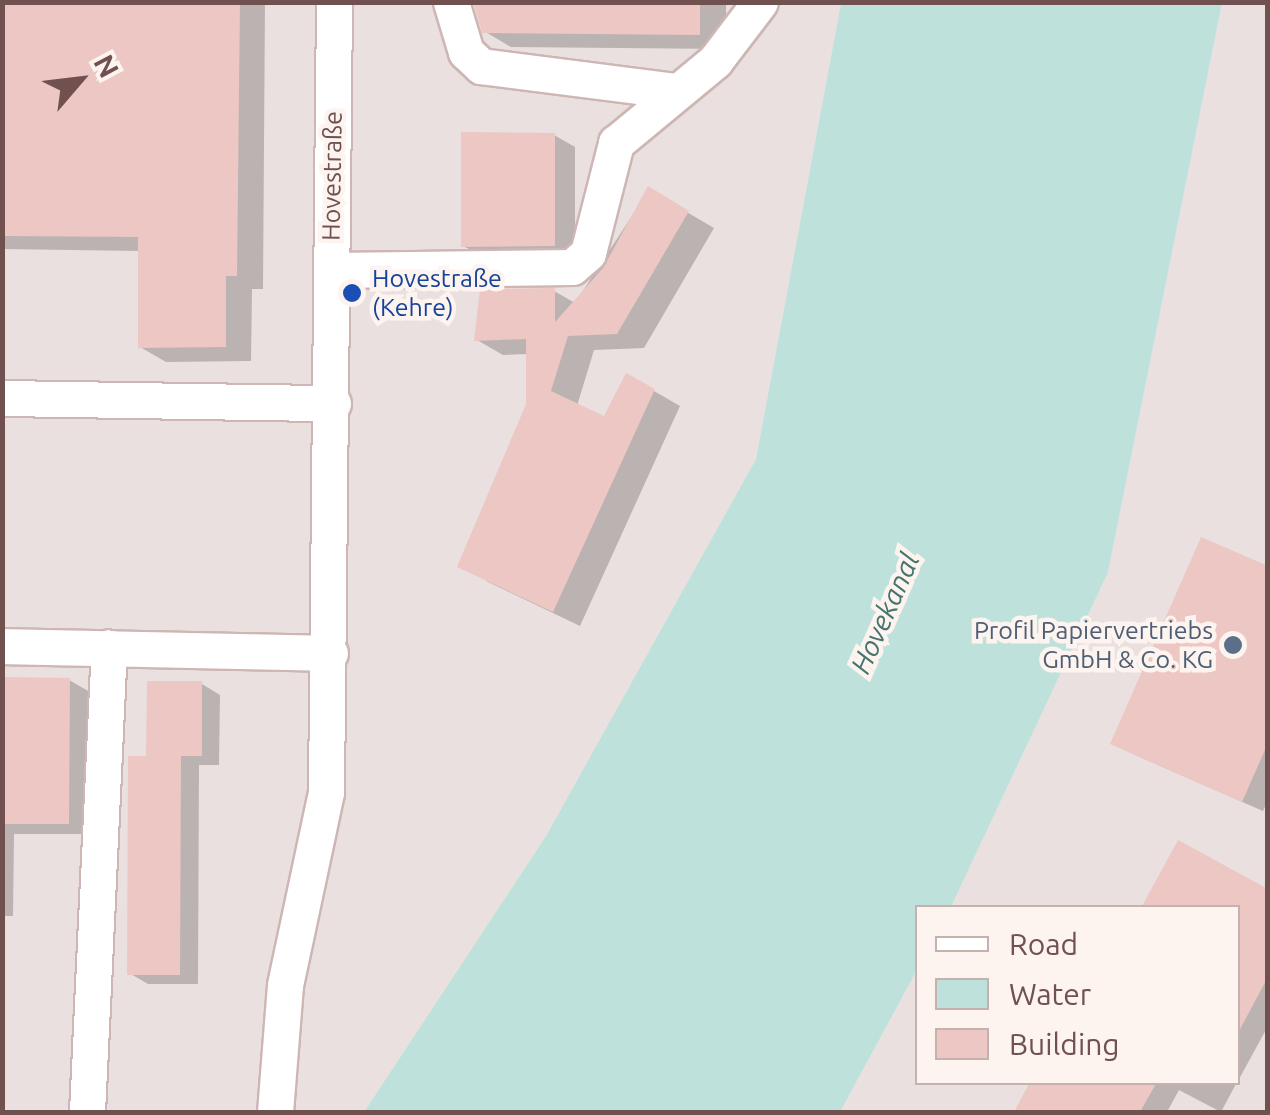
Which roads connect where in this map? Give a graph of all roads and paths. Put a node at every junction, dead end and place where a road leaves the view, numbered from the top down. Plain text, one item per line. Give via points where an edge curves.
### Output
1 (334, 2) edge
2 (451, 2) edge
3 (760, 2) edge
4 (676, 91) junction
5 (331, 270) junction
6 (2, 398) edge
7 (332, 403) junction
8 (2, 646) edge
9 (109, 648) junction
10 (330, 653) junction
11 (87, 1112) edge
12 (275, 1112) edge

1 - 5 street, Hovestraße
2 - 4 street via 466,52 480,66
3 - 4 street via 716,62
4 - 5 street via 616,143 588,253 572,266
5 - 7 street, Hovestraße
6 - 7 street
7 - 10 street, Hovestraße
8 - 9 street
9 - 10 street
9 - 11 street
10 - 12 street, Hovestraße via 326,792 285,985

